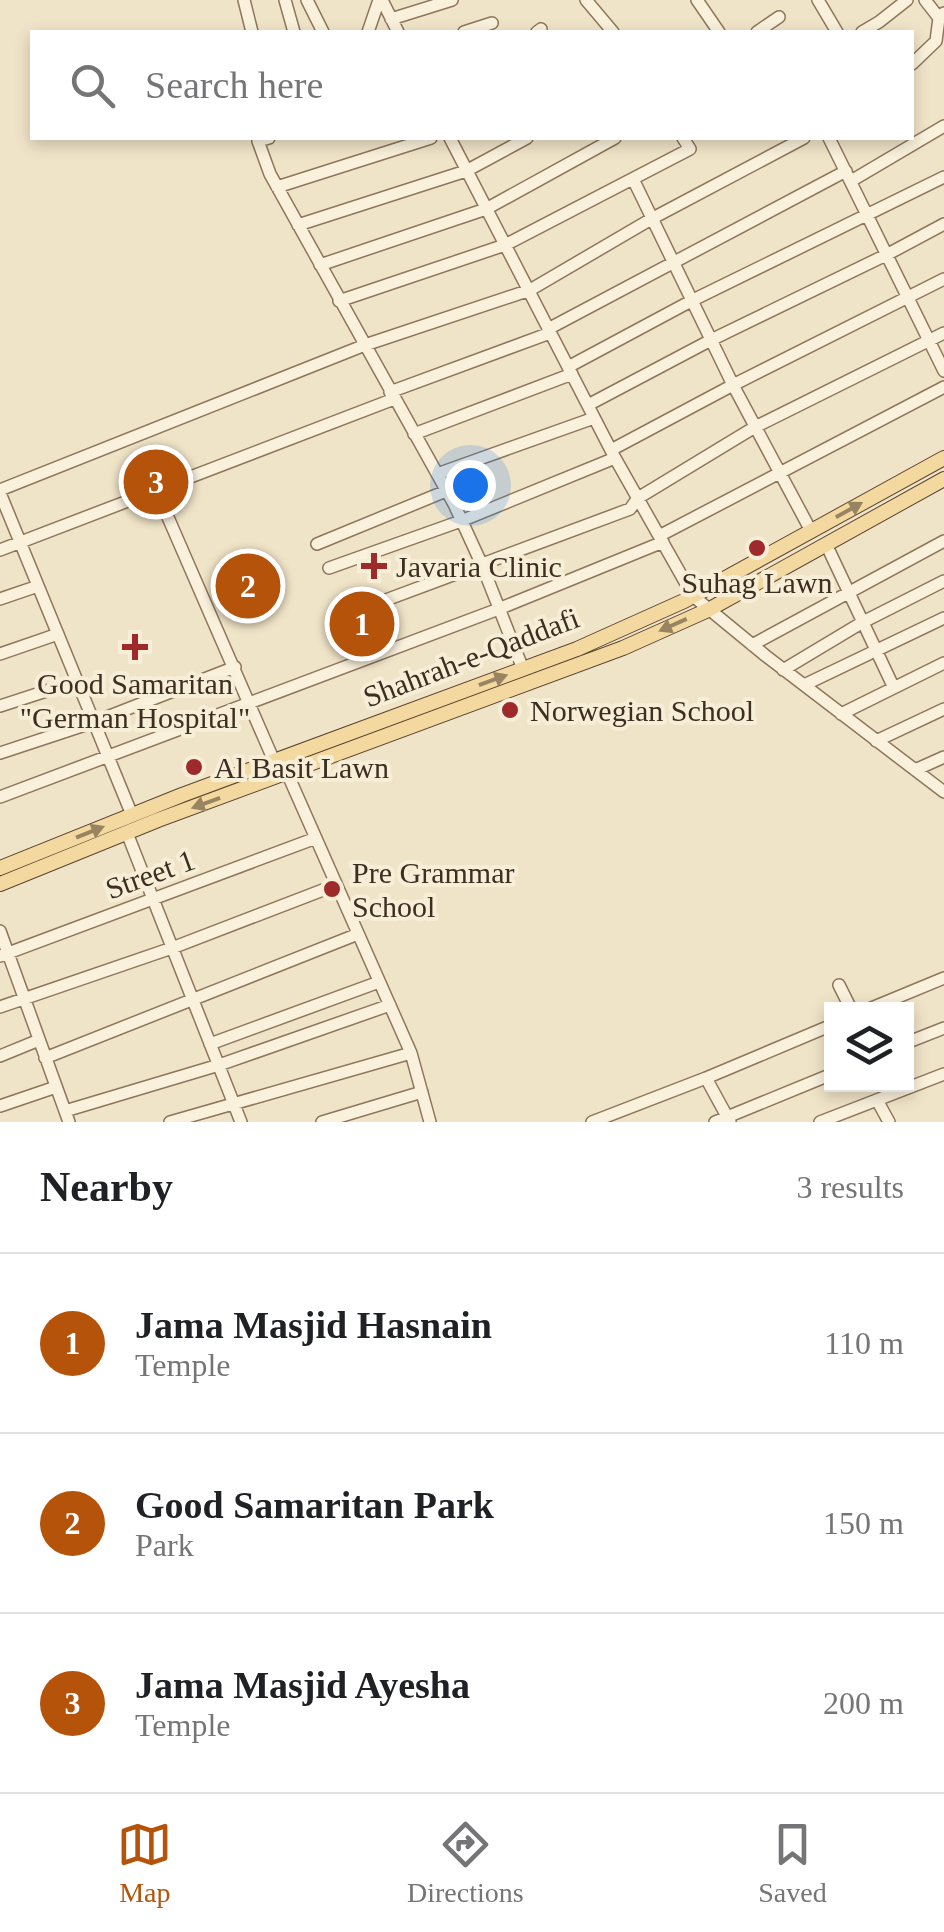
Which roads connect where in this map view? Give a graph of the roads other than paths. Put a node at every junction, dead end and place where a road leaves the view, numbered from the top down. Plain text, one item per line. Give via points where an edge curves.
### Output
1 (244, 0) edge
2 (284, 0) edge
3 (307, 0) edge
4 (381, 0) edge
5 (452, 0) edge
6 (586, 0) edge
7 (697, 0) edge
8 (907, 0) edge
9 (925, 0) edge
10 (823, 2) edge
11 (942, 16) edge
12 (779, 17) dead end
13 (391, 20) junction
14 (492, 23) dead end
15 (252, 30) edge
16 (293, 30) edge
17 (322, 30) edge
18 (369, 30) edge
19 (397, 30) edge
20 (470, 30) edge
21 (611, 30) edge
22 (718, 30) edge
23 (764, 30) edge
24 (835, 30) edge
25 (865, 30) edge
26 (940, 43) edge
27 (914, 62) edge
28 (944, 126) edge
29 (262, 140) edge
30 (425, 140) edge
31 (451, 140) edge
32 (523, 140) edge
33 (611, 140) edge
34 (684, 140) edge
35 (800, 140) edge
36 (830, 140) edge
37 (466, 170) junction
38 (848, 176) junction
39 (944, 177) edge
40 (633, 178) junction
41 (277, 188) junction
42 (486, 209) junction
43 (868, 214) junction
44 (653, 218) junction
45 (944, 224) edge
46 (298, 225) junction
47 (505, 245) junction
48 (888, 254) junction
49 (673, 262) junction
50 (320, 266) junction
51 (944, 279) edge
52 (530, 290) junction
53 (909, 297) junction
54 (692, 300) junction
55 (339, 301) junction
56 (549, 331) junction
57 (944, 333) edge
58 (711, 340) junction
59 (930, 340) junction
60 (365, 345) junction
61 (570, 370) junction
62 (944, 370) edge
63 (733, 385) junction
64 (944, 387) edge
65 (392, 396) junction
66 (588, 405) junction
67 (594, 418) junction
68 (755, 427) junction
69 (414, 434) junction
70 (613, 454) junction
71 (944, 458) edge
72 (779, 472) junction
73 (437, 474) junction
74 (944, 479) edge
75 (446, 490) junction
76 (0, 492) edge
77 (638, 498) junction
78 (167, 515) dead end
79 (461, 521) junction
80 (812, 530) junction
81 (661, 539) junction
82 (944, 541) edge
83 (20, 543) junction
84 (317, 544) dead end
85 (826, 544) junction
86 (0, 550) edge
87 (482, 565) junction
88 (329, 568) dead end
89 (944, 580) edge
90 (38, 586) junction
91 (849, 593) junction
92 (693, 596) junction
93 (0, 599) edge
94 (500, 608) junction
95 (708, 610) junction
96 (351, 612) dead end
97 (944, 618) edge
98 (862, 622) junction
99 (58, 634) junction
100 (752, 645) junction
101 (876, 650) junction
102 (0, 654) edge
103 (944, 662) edge
104 (235, 667) junction
105 (523, 668) junction
106 (783, 670) junction
107 (78, 681) junction
108 (804, 685) junction
109 (893, 686) junction
110 (250, 703) junction
111 (0, 706) edge
112 (944, 709) edge
113 (841, 714) junction
114 (94, 722) junction
115 (876, 741) junction
116 (0, 753) edge
117 (108, 756) junction
118 (944, 756) edge
119 (280, 764) junction
120 (915, 770) junction
121 (944, 792) edge
122 (0, 797) edge
123 (132, 815) junction
124 (127, 833) junction
125 (316, 838) junction
126 (0, 868) edge
127 (0, 884) edge
128 (336, 885) junction
129 (154, 900) junction
130 (0, 931) edge
131 (358, 934) junction
132 (172, 948) junction
133 (4, 954) edge
134 (944, 978) edge
135 (380, 982) junction
136 (838, 985) dead end
137 (24, 997) junction
138 (193, 1000) junction
139 (847, 1002) edge
140 (888, 1002) edge
141 (390, 1005) junction
142 (0, 1006) edge
143 (824, 1028) edge
144 (944, 1028) edge
145 (39, 1040) junction
146 (914, 1041) edge
147 (210, 1044) junction
148 (411, 1053) junction
149 (0, 1056) edge
150 (46, 1058) junction
151 (218, 1065) junction
152 (944, 1074) edge
153 (824, 1077) edge
154 (706, 1078) junction
155 (914, 1082) edge
156 (56, 1087) junction
157 (422, 1092) junction
158 (887, 1092) edge
159 (877, 1100) junction
160 (234, 1104) junction
161 (0, 1106) edge
162 (67, 1117) edge
163 (724, 1120) edge
164 (170, 1122) edge
165 (241, 1122) edge
166 (322, 1122) edge
167 (430, 1122) edge
168 (592, 1122) edge
169 (820, 1122) edge
170 (889, 1122) edge

1 - 15 street
2 - 16 street
3 - 17 street
4 - 13 street
4 - 18 street
5 - 13 street
6 - 21 street
7 - 22 street
8 - 25 street
9 - 11 street
10 - 24 street
11 - 26 street
12 - 23 street
13 - 19 street
14 - 20 street
26 - 27 street
28 - 38 street
29 - 41 street
30 - 41 street
31 - 37 street
32 - 37 street
33 - 42 street
34 - 40 street via 690,149
35 - 44 street
36 - 38 street
37 - 42 street
37 - 46 street
38 - 43 street
38 - 49 street
39 - 43 street
40 - 44 street
40 - 47 street
41 - 46 street
42 - 47 street
42 - 50 street
43 - 48 street
43 - 54 street
44 - 49 street
44 - 52 street
45 - 48 street
46 - 50 street
47 - 52 street
47 - 55 street
48 - 53 street
48 - 58 street
49 - 54 street
49 - 56 street
50 - 55 street
51 - 53 street
52 - 56 street
52 - 60 street
53 - 59 street
53 - 63 street
54 - 58 street
54 - 61 street
55 - 60 street
56 - 61 street
56 - 65 street
57 - 59 street
58 - 63 street
58 - 66 street
59 - 62 street
59 - 68 street
60 - 65 street
60 - 76 street
61 - 66 street
61 - 69 street
63 - 68 street
63 - 70 street
64 - 72 street
65 - 69 street
65 - 83 street
66 - 67 street
67 - 70 street
67 - 73 street
68 - 72 street
68 - 77 street
69 - 73 street
70 - 77 street
70 - 79 street
80 -> 71 main road, Shahrah-e-Qaddafi
72 - 80 street
72 - 81 street
73 - 75 street
74 - 85 main road, Shahrah-e-Qaddafi
75 - 79 street
75 - 84 street
76 - 83 street
77 - 81 street
77 - 87 street via 630,508
78 - 104 street
79 - 87 street
79 - 88 street
80 - 92 main road, Shahrah-e-Qaddafi
81 - 92 street
81 - 94 street
82 - 91 street
83 - 86 street
83 - 90 street
85 - 91 street
85 - 95 main road, Shahrah-e-Qaddafi
87 - 94 street
87 - 96 street
89 - 98 street
90 - 93 street
90 - 99 street
91 - 98 street
91 - 100 street
92 - 95 street
92 - 105 main road, Shahrah-e-Qaddafi
94 - 105 street
94 - 110 street
95 - 100 street
95 -> 119 main road, Shahrah-e-Qaddafi via 623,648
97 - 101 street
98 - 101 street
98 - 106 street
99 - 102 street
99 - 107 street
100 - 106 street
101 - 108 street
101 - 109 street
103 - 109 street
104 - 110 street
104 - 114 street
119 -> 105 main road, Shahrah-e-Qaddafi
106 - 108 street
107 - 111 street
107 - 114 street
108 - 113 street
109 - 113 street
110 - 117 street
110 - 119 street
112 - 115 street
113 - 115 street
114 - 116 street
114 - 117 street
115 - 120 street
117 - 122 street
117 - 123 street
118 - 120 street
119 - 123 main road, Shahrah-e-Qaddafi
119 -> 124 main road, Shahrah-e-Qaddafi
119 - 125 street
120 - 121 street
126 -> 123 main road, Shahrah-e-Qaddafi
124 - 127 main road, Shahrah-e-Qaddafi
124 - 129 street
125 - 128 street
125 - 129 street, Street 1
128 - 131 street
128 - 132 street
129 - 132 street
129 - 133 street, Street 1
130 - 133 street
131 - 135 street
131 - 138 street
132 - 137 street
132 - 138 street
133 - 137 street
134 - 140 street
135 - 141 street
135 - 147 street
136 - 139 street
137 - 142 street
137 - 145 street
138 - 147 street
138 - 150 street
141 - 148 street
141 - 151 street
143 - 154 street
144 - 146 street
145 - 149 street
145 - 150 street
147 - 151 street
148 - 157 street
148 - 160 street
150 - 156 street
151 - 160 street
151 - 162 street
152 - 155 street
153 - 163 street
154 - 163 street
154 - 168 street
156 - 161 street
156 - 162 street
157 - 166 street
157 - 167 street
158 - 159 street
159 - 169 street
159 - 170 street
160 - 164 street
160 - 165 street

